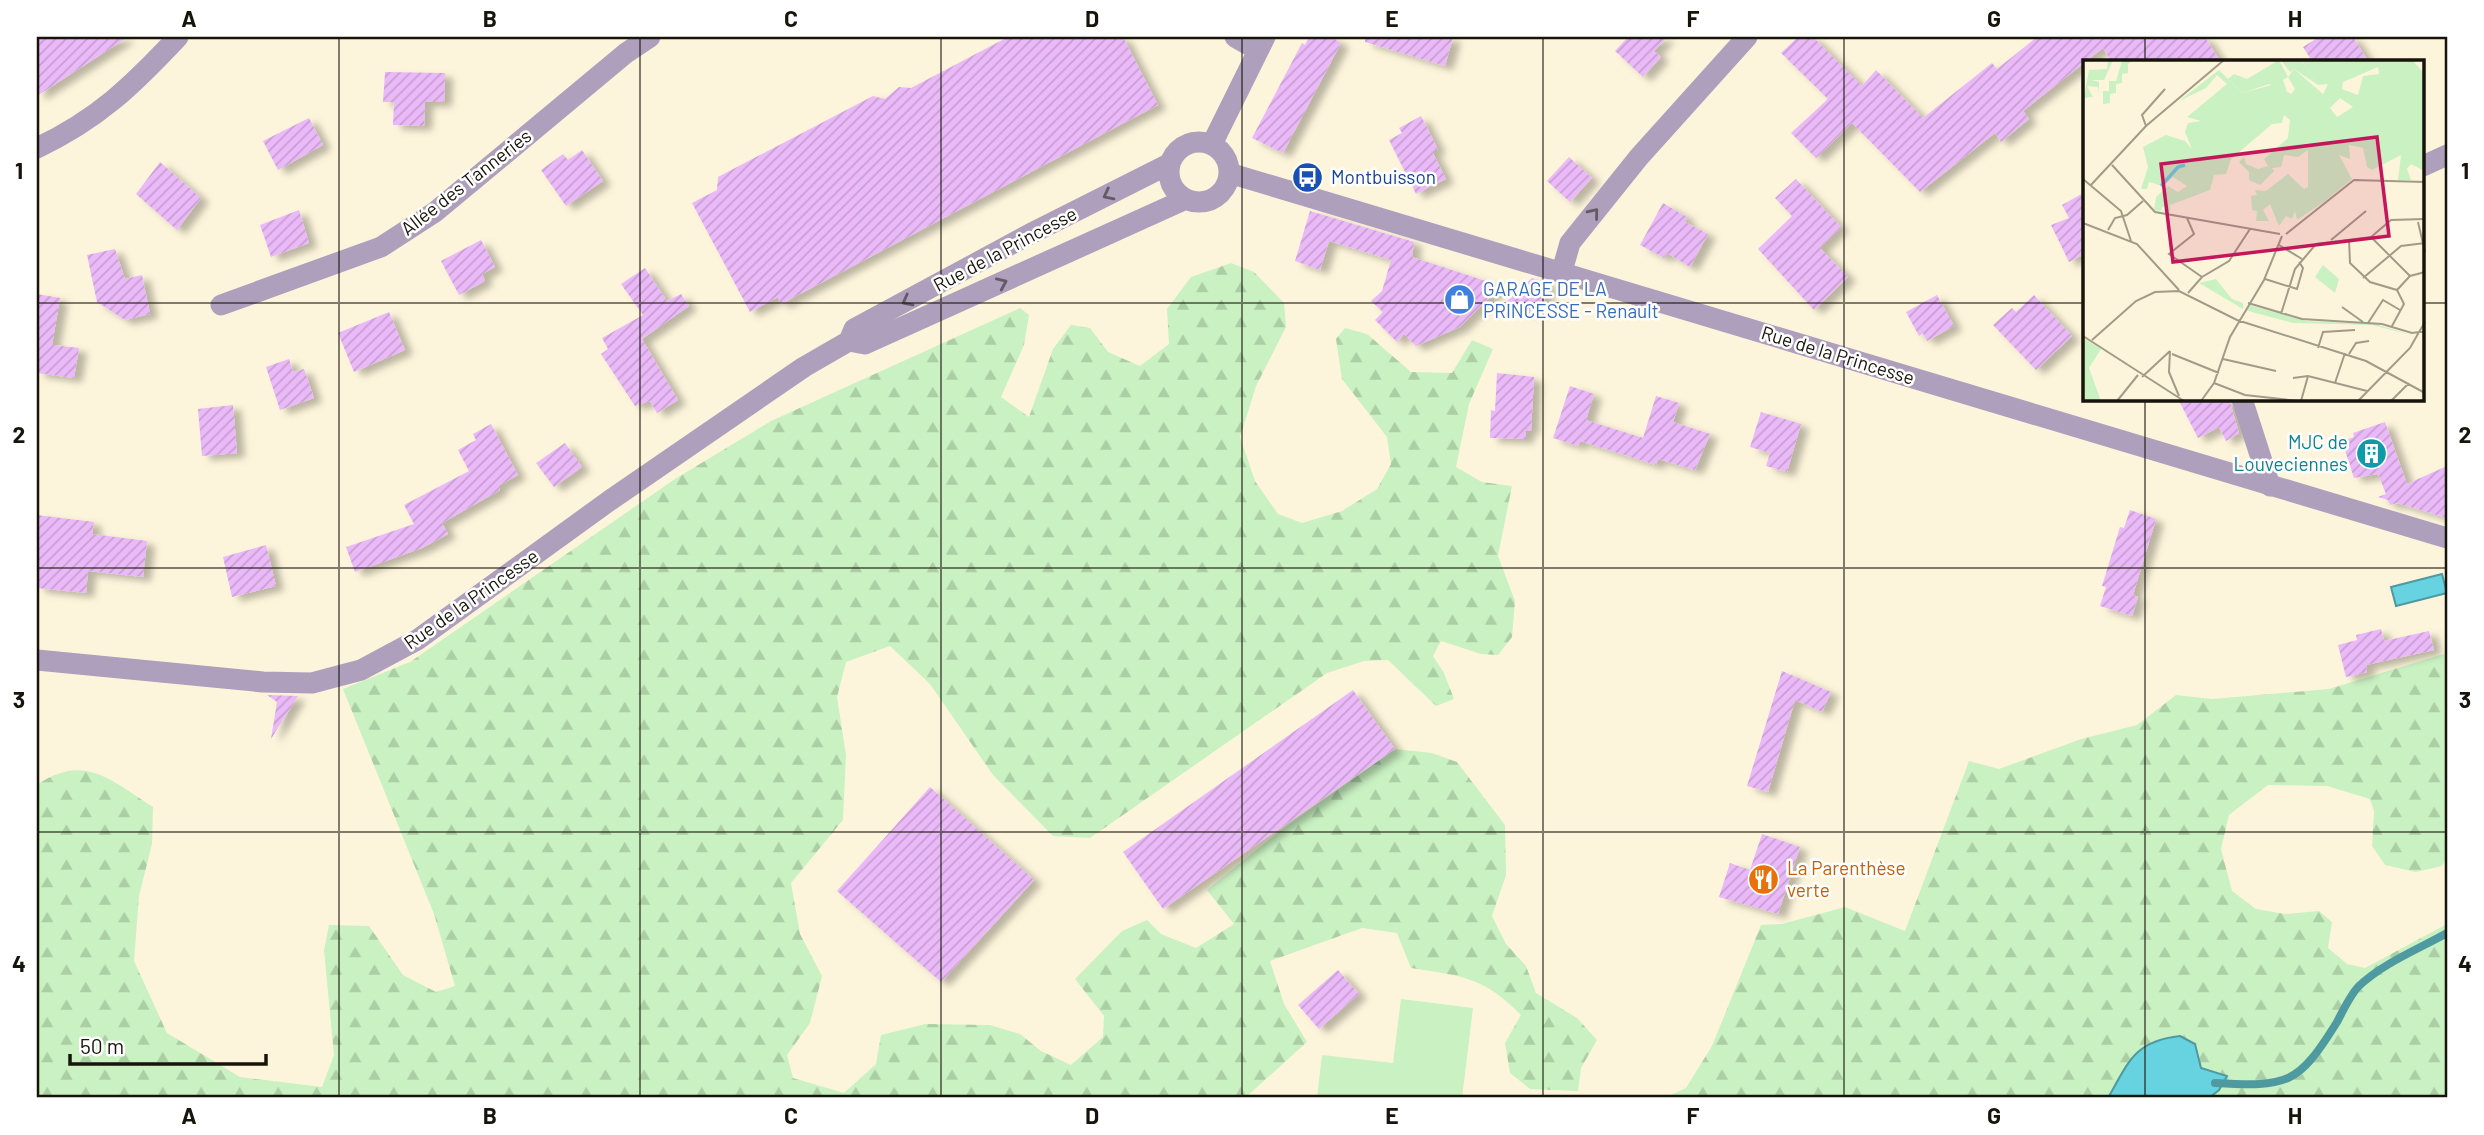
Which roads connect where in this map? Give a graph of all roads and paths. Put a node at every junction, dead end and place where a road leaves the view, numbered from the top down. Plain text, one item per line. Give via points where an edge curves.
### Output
1 (178, 37) edge
2 (650, 37) edge
3 (1235, 37) edge
4 (1746, 37) edge
5 (1262, 43) edge
6 (1212, 144) junction
7 (37, 148) edge
8 (2447, 155) edge
9 (1169, 164) junction
10 (2424, 166) edge
11 (1229, 173) junction
12 (1186, 199) junction
13 (1072, 213) junction
14 (1086, 244) junction
15 (1562, 271) junction
16 (221, 305) dead end
17 (849, 341) junction
18 (2243, 401) edge
19 (2270, 486) junction
20 (2447, 538) edge
21 (37, 660) edge

1 - 7 street via 130,88 76,129
2 - 16 street, Allée des Tanneries via 435,212 381,247
3 - 5 street
15 -> 4 street via 1570,243
5 - 6 street
6 - 9 street via 1186,144
6 - 11 street via 1225,156
8 - 10 street
9 - 12 street via 1173,188
9 -> 13 street, Rue de la Princesse
11 - 12 street via 1215,198
11 - 15 street, Rue de la Princesse
12 - 14 street, Rue de la Princesse
13 - 14 street
13 -> 17 street, Rue de la Princesse via 853,329
17 -> 14 street, Rue de la Princesse via 865,344
15 - 19 street, Rue de la Princesse
17 - 21 street, Rue de la Princesse via 804,366 631,485 417,640 361,670 312,683 263,682
18 - 19 street
19 - 20 street, Rue de la Princesse

